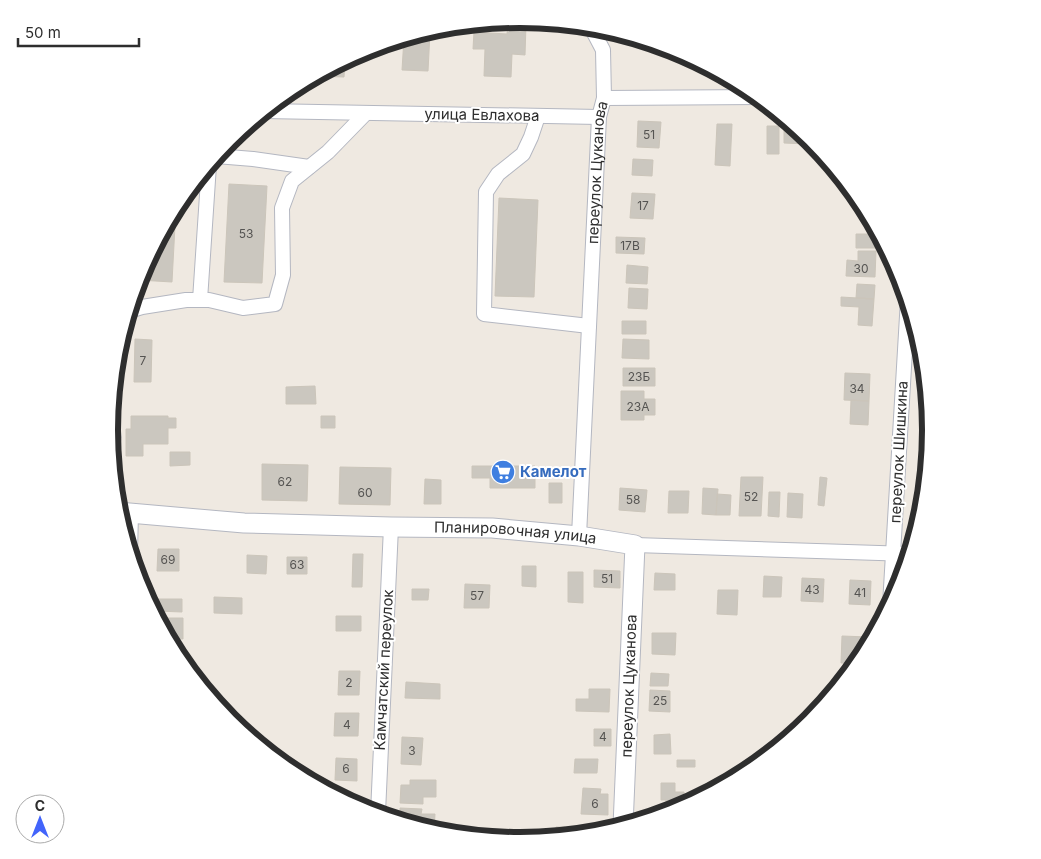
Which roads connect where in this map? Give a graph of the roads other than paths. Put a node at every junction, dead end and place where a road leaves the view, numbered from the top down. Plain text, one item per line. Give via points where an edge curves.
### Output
1 (595, 34) edge
2 (747, 97) edge
3 (604, 98) junction
4 (276, 111) edge
5 (366, 113) junction
6 (538, 116) junction
7 (599, 117) junction
8 (225, 157) edge
9 (309, 167) junction
10 (208, 177) edge
11 (200, 300) junction
12 (137, 308) edge
13 (907, 318) edge
14 (589, 326) junction
15 (127, 513) edge
16 (390, 528) junction
17 (579, 536) junction
18 (635, 546) junction
19 (893, 553) junction
20 (903, 554) edge
21 (891, 585) edge
22 (378, 805) edge
23 (623, 818) edge

1 - 3 street, переулок Цуканова via 603,50
2 - 3 street
3 - 7 street, переулок Цуканова
4 - 5 street, улица Евлахова
5 - 6 street, улица Евлахова
5 - 9 street
6 - 7 street, улица Евлахова
6 - 14 street via 523,154 498,174 486,192 484,314
7 - 14 street, переулок Цуканова
8 - 9 street
9 - 11 street via 292,181 282,208 283,275 275,304 243,308
10 - 11 street
11 - 12 street
13 - 19 street, переулок Шишкина
14 - 17 street, переулок Цуканова
15 - 16 main road, Планировочная улица via 244,523
16 - 17 main road, Планировочная улица via 492,528
16 - 22 street, Камчатский переулок
17 - 18 main road, Планировочная улица
18 - 19 street, Планировочная улица
18 - 23 main road, переулок Цуканова
19 - 20 street, Планировочная улица
19 - 21 street, переулок Шишкина

